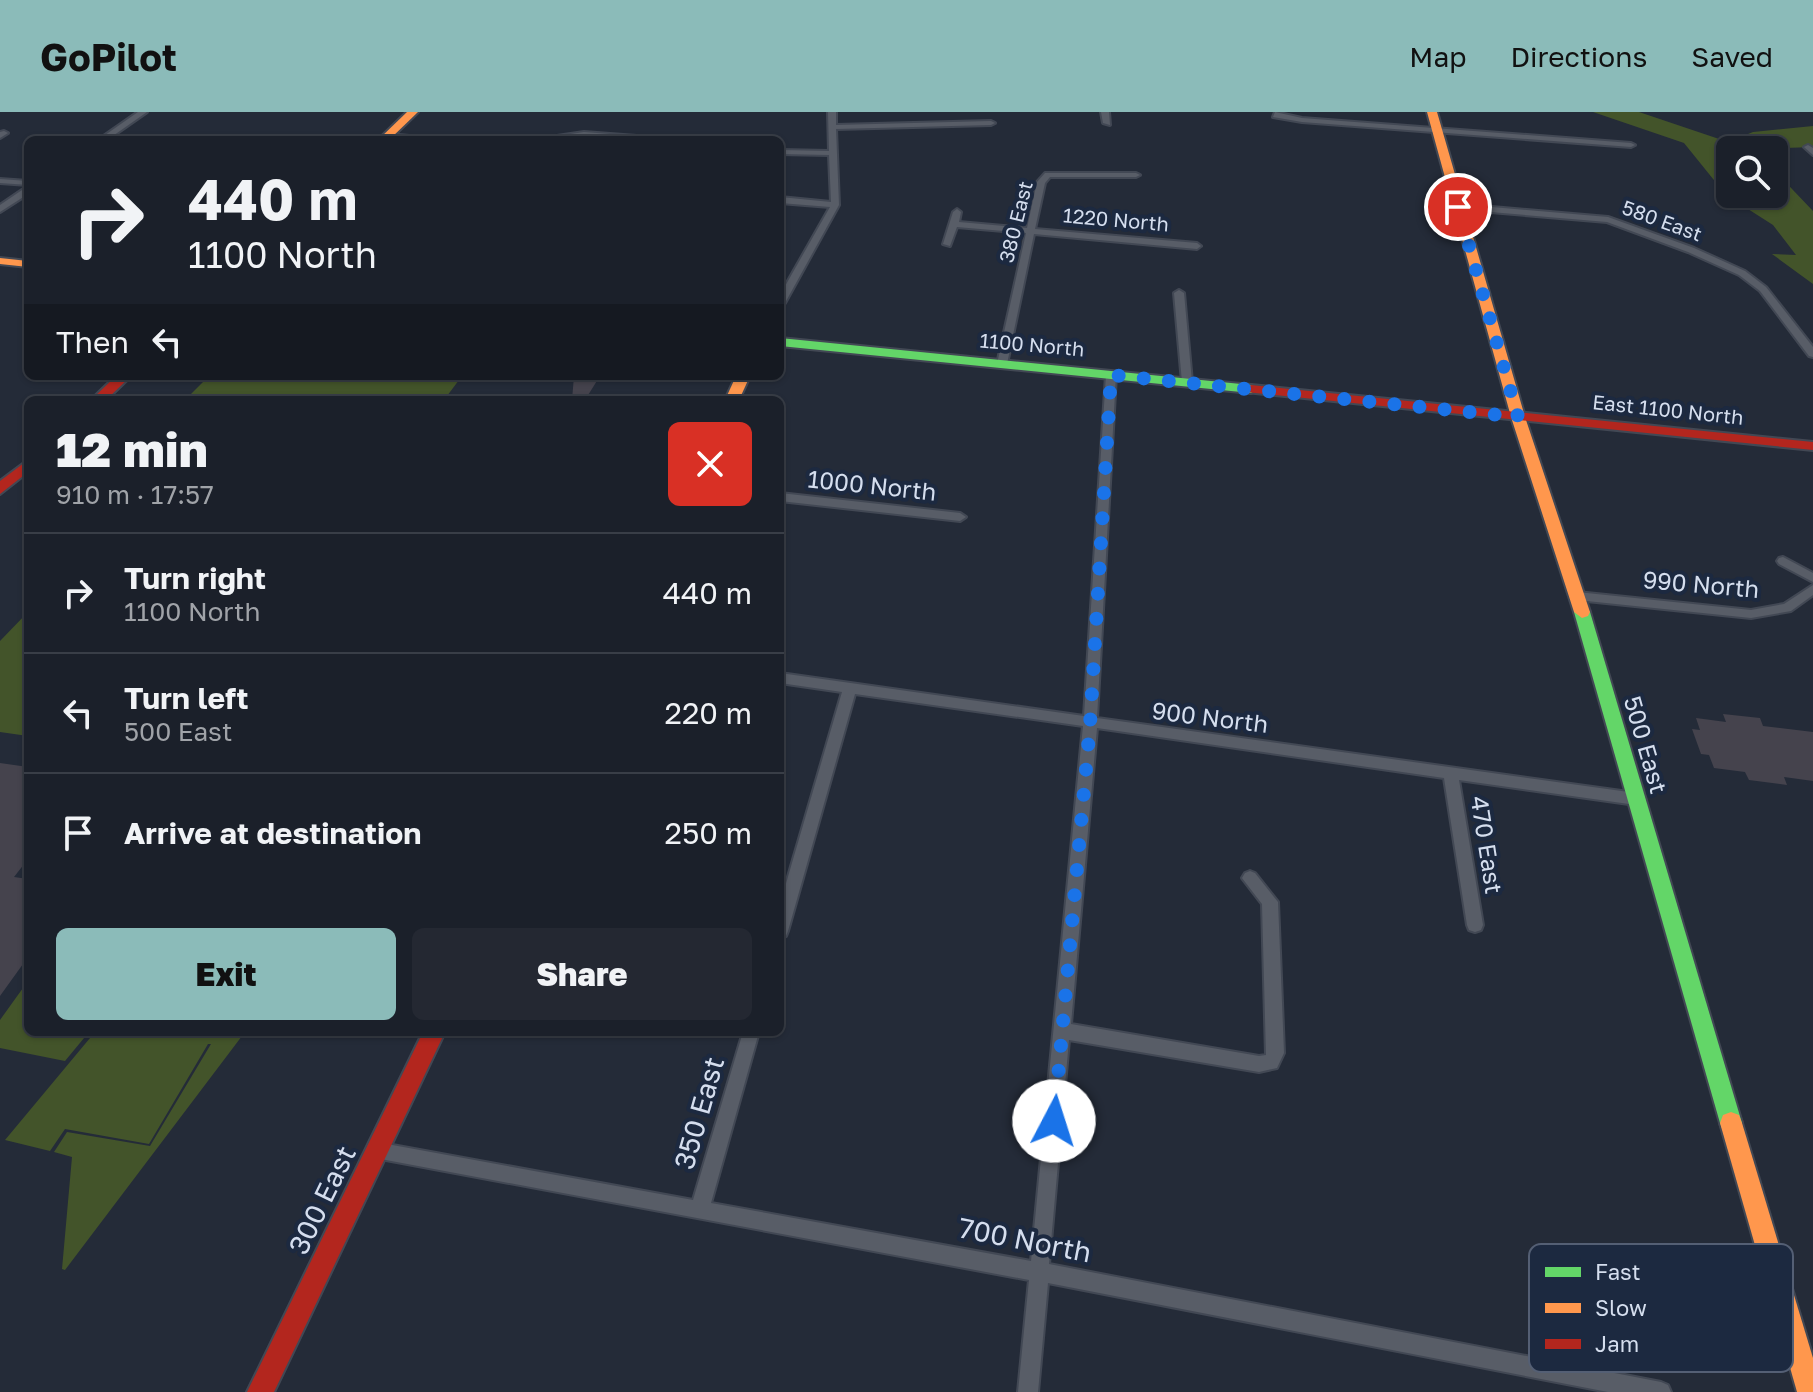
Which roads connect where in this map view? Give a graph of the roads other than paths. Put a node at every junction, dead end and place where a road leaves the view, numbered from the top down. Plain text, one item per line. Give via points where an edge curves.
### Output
1 (143, 112) edge
2 (413, 112) edge
3 (832, 112) edge
4 (1105, 112) edge
5 (1279, 112) edge
6 (1435, 121) edge
7 (991, 123) dead end
8 (1107, 123) dead end
9 (833, 127) junction
10 (108, 136) edge
11 (387, 136) edge
12 (567, 136) edge
13 (610, 136) edge
14 (1631, 145) dead end
15 (784, 152) edge
16 (832, 153) junction
17 (1136, 175) dead end
18 (0, 181) edge
19 (24, 183) edge
20 (24, 193) edge
21 (784, 200) edge
22 (835, 205) junction
23 (1458, 207) junction
24 (0, 209) edge
25 (957, 212) dead end
26 (954, 224) junction
27 (1031, 231) junction
28 (947, 244) dead end
29 (1197, 246) dead end
30 (0, 261) edge
31 (24, 264) edge
32 (1179, 293) dead end
33 (784, 296) edge
34 (784, 342) edge
35 (1813, 354) edge
36 (1002, 364) junction
37 (1111, 375) junction
38 (120, 380) edge
39 (1187, 382) junction
40 (102, 396) edge
41 (1518, 417) junction
42 (1813, 446) edge
43 (24, 468) edge
44 (0, 489) edge
45 (784, 497) edge
46 (960, 517) dead end
47 (1783, 561) dead end
48 (1813, 578) edge
49 (1813, 589) edge
50 (1577, 596) junction
51 (1801, 599) junction
52 (1813, 607) edge
53 (784, 679) edge
54 (850, 688) junction
55 (1090, 725) junction
56 (1450, 771) junction
57 (1636, 799) junction
58 (1250, 878) dead end
59 (784, 917) edge
60 (1475, 925) dead end
61 (1062, 1031) junction
62 (432, 1036) edge
63 (750, 1036) edge
64 (376, 1151) junction
65 (700, 1209) junction
66 (1767, 1244) edge
67 (1040, 1272) junction
68 (1793, 1334) edge
69 (1529, 1366) edge
70 (1558, 1372) edge
71 (260, 1392) edge
72 (1028, 1392) edge
73 (1661, 1392) edge
74 (1810, 1392) edge

1 - 10 street
2 - 11 street
3 - 9 street
4 - 8 street
5 - 6 street via 1276,115 1302,120
6 - 14 street
6 - 23 street, 500 East
7 - 9 street
9 - 16 street
12 - 13 street
15 - 16 street
16 - 22 street
17 - 27 street, 380 East via 1048,175 1041,182
18 - 19 street
20 - 24 street
21 - 22 street
22 - 33 street
23 - 35 street, 580 East via 1608,220 1691,250 1742,273 1763,289
23 - 41 street, 500 East
25 - 26 street
26 - 27 street, 1220 North
26 - 28 street
27 - 29 street, 1220 North
27 - 36 street, 380 East
30 - 31 street
32 - 39 street
34 - 36 street, 1100 North
36 - 37 street, 1100 North
37 - 39 street, 1100 North
37 - 55 street
38 - 40 street
39 - 41 street, 1100 North
41 - 42 street, East 1100 North
41 - 50 street, 500 East
43 - 44 street
45 - 46 street, 1000 North
47 - 48 street
49 - 51 street, 990 North
50 - 51 street, 990 North via 1751,614 1777,612
50 - 57 street, 500 East
51 - 52 street
53 - 54 street, 900 North
54 - 55 street, 900 North
54 - 59 street
55 - 56 street, 900 North
55 - 61 street
56 - 57 street, 900 North
56 - 60 street, 470 East
57 - 66 street, 500 East
58 - 61 street via 1270,902 1275,1053 1271,1062
61 - 67 street
62 - 64 street, 300 East
63 - 65 street, 350 East
64 - 65 street, 700 North
64 - 71 street, 300 East
65 - 67 street, 700 North
67 - 69 street, 700 North
67 - 72 street
68 - 74 street, 500 East
70 - 73 street, 700 North

